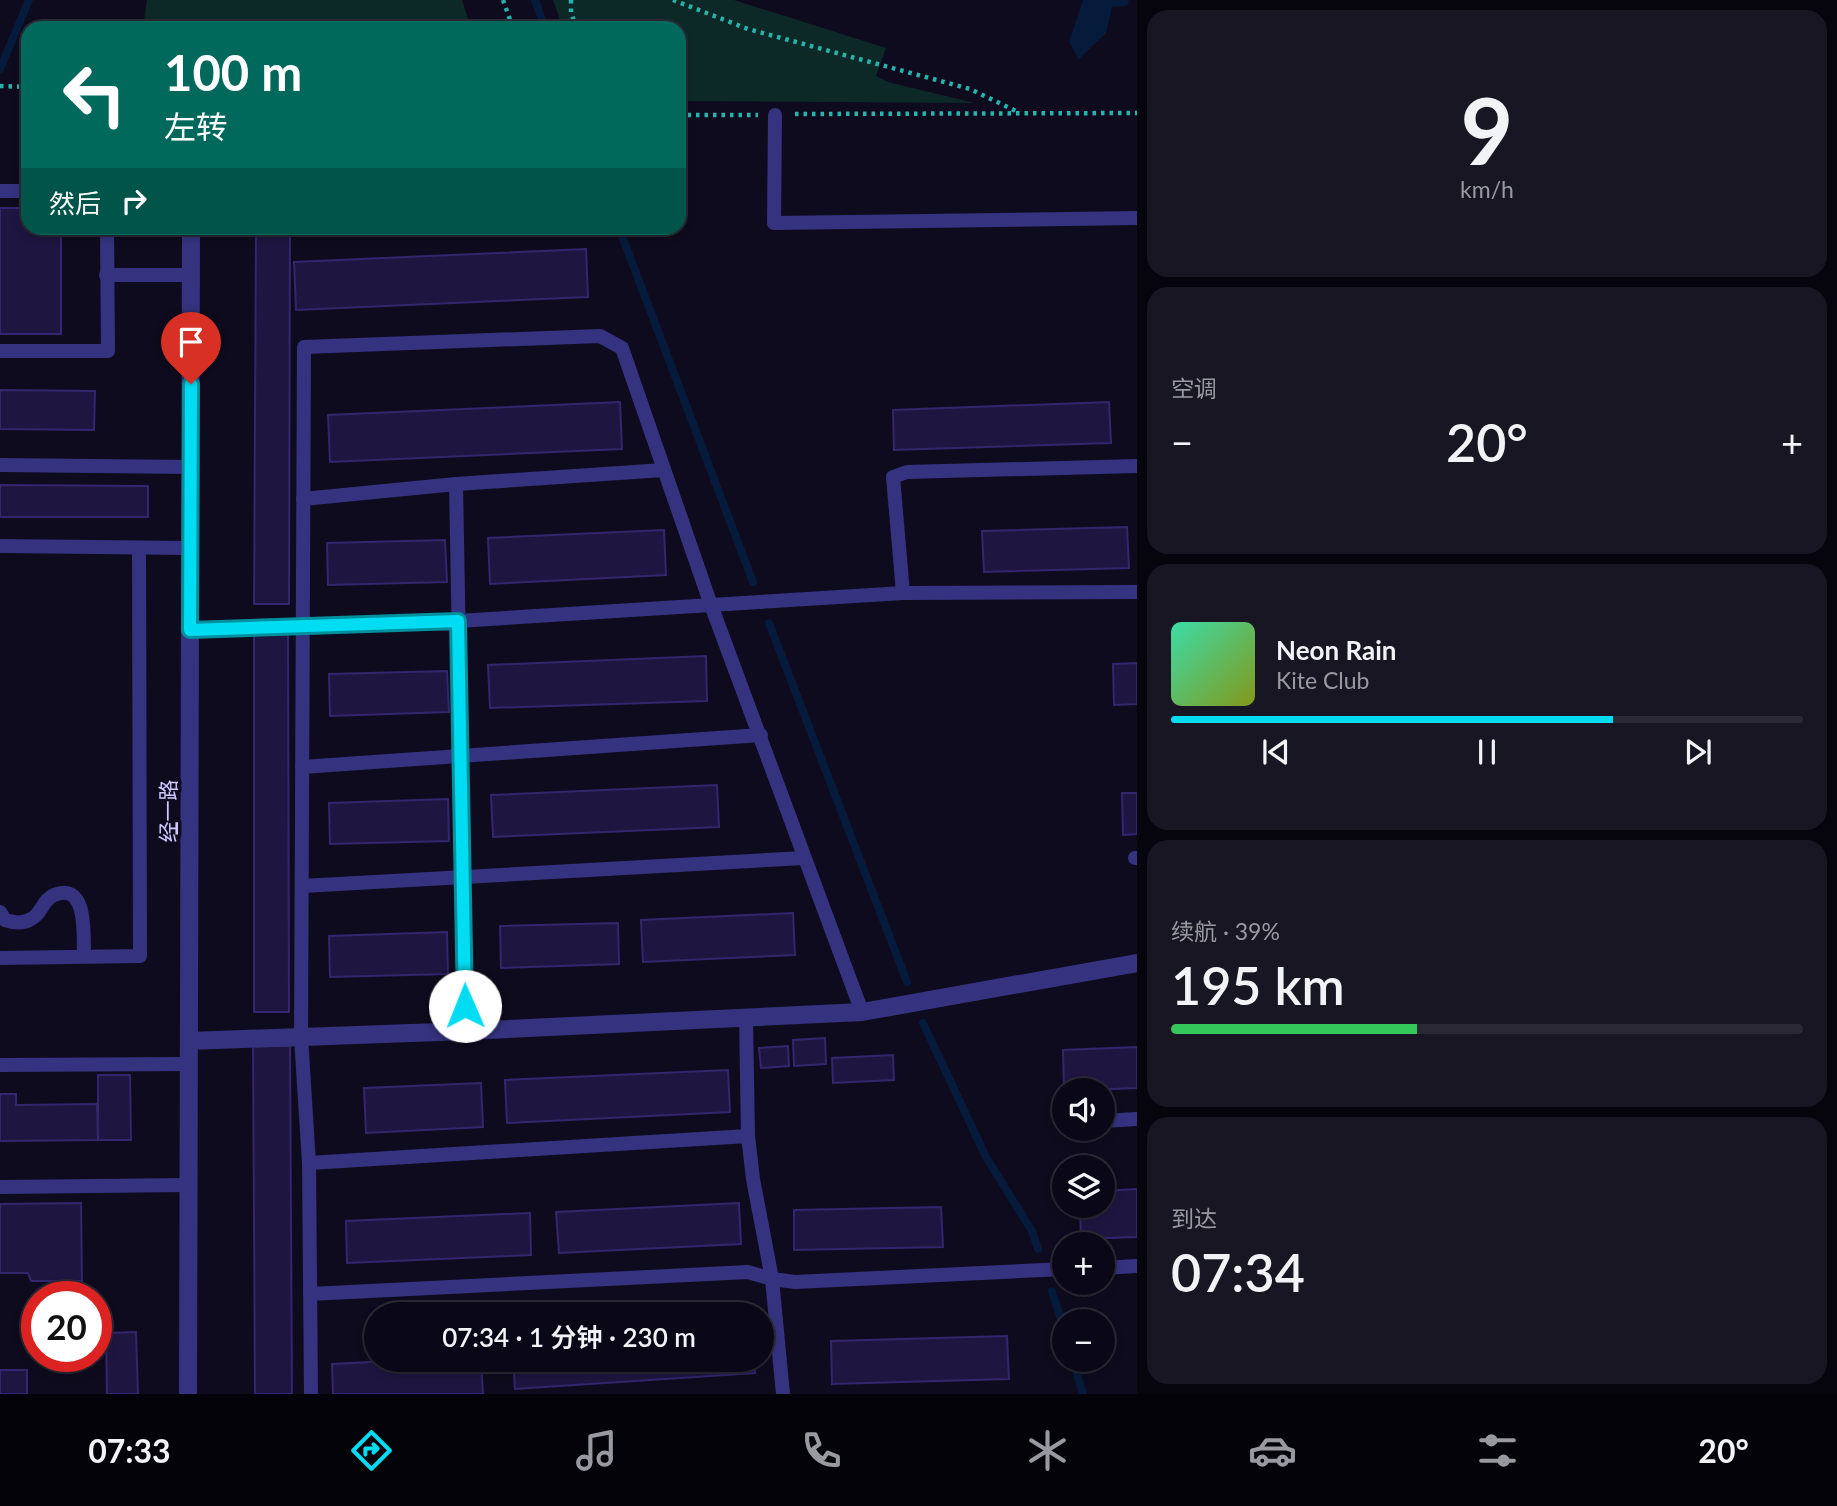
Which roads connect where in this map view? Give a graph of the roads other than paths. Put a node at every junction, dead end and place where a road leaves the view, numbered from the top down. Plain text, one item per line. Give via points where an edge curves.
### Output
1 (775, 115) road end
2 (0, 191) edge
3 (21, 191) edge
4 (1137, 218) edge
5 (107, 235) edge
6 (191, 235) edge
7 (106, 275) junction
8 (191, 275) junction
9 (0, 351) edge
10 (0, 465) edge
11 (1137, 466) edge
12 (191, 467) junction
13 (664, 470) junction
14 (456, 484) junction
15 (303, 499) junction
16 (0, 546) edge
17 (139, 548) junction
18 (190, 548) junction
19 (1137, 592) edge
20 (903, 593) junction
21 (711, 606) junction
22 (458, 621) junction
23 (302, 626) junction
24 (190, 630) junction
25 (761, 736) junction
26 (460, 757) junction
27 (302, 767) junction
28 (804, 858) junction
29 (463, 878) junction
30 (302, 886) junction
31 (0, 912) edge
32 (84, 957) junction
33 (0, 958) edge
34 (1137, 963) edge
35 (862, 1012) junction
36 (746, 1018) junction
37 (466, 1031) junction
38 (301, 1037) junction
39 (189, 1041) junction
40 (189, 1064) junction
41 (0, 1065) edge
42 (1137, 1119) edge
43 (1115, 1120) edge
44 (748, 1136) junction
45 (309, 1163) junction
46 (189, 1185) junction
47 (0, 1187) edge
48 (1137, 1266) edge
49 (1115, 1267) edge
50 (1052, 1270) edge
51 (772, 1279) junction
52 (310, 1294) junction
53 (188, 1394) edge
54 (312, 1394) edge
55 (783, 1394) edge

1 - 4 lane via 774,223
2 - 3 lane
5 - 7 lane
6 - 8 street, 经一路
7 - 8 lane
7 - 9 lane via 108,351
8 - 12 street, 经一路
10 - 12 lane
11 - 20 lane via 907,472 893,477
12 - 18 street, 经一路
13 - 14 lane
13 - 15 lane via 622,348 600,336 304,347
13 - 21 lane
14 - 15 lane
14 - 22 lane
15 - 23 lane
16 - 17 lane
17 - 18 lane
17 - 32 lane via 140,956
18 - 24 street, 经一路
19 - 20 lane
20 - 21 lane
21 - 22 lane
21 - 25 lane
22 - 23 lane
22 - 26 lane
23 - 24 lane
23 - 27 lane
24 - 39 street, 经一路
25 - 26 lane
25 - 28 lane
26 - 27 lane
26 - 29 lane
27 - 30 lane
28 - 29 lane
28 - 35 lane
29 - 30 lane
29 - 37 lane
30 - 38 lane
31 - 32 lane via 5,920 24,922 36,916 54,895 73,897 83,913
32 - 33 lane
34 - 35 street
35 - 36 street
36 - 37 street
36 - 44 lane
37 - 38 street
38 - 39 street
38 - 45 lane
39 - 40 street, 经一路
40 - 41 lane
40 - 46 street, 经一路
42 - 43 lane
44 - 45 lane
44 - 51 lane
45 - 52 lane
46 - 47 lane
46 - 53 street, 经一路
48 - 49 lane
50 - 51 lane via 795,1282
51 - 52 lane via 748,1272
51 - 55 lane
52 - 54 lane

